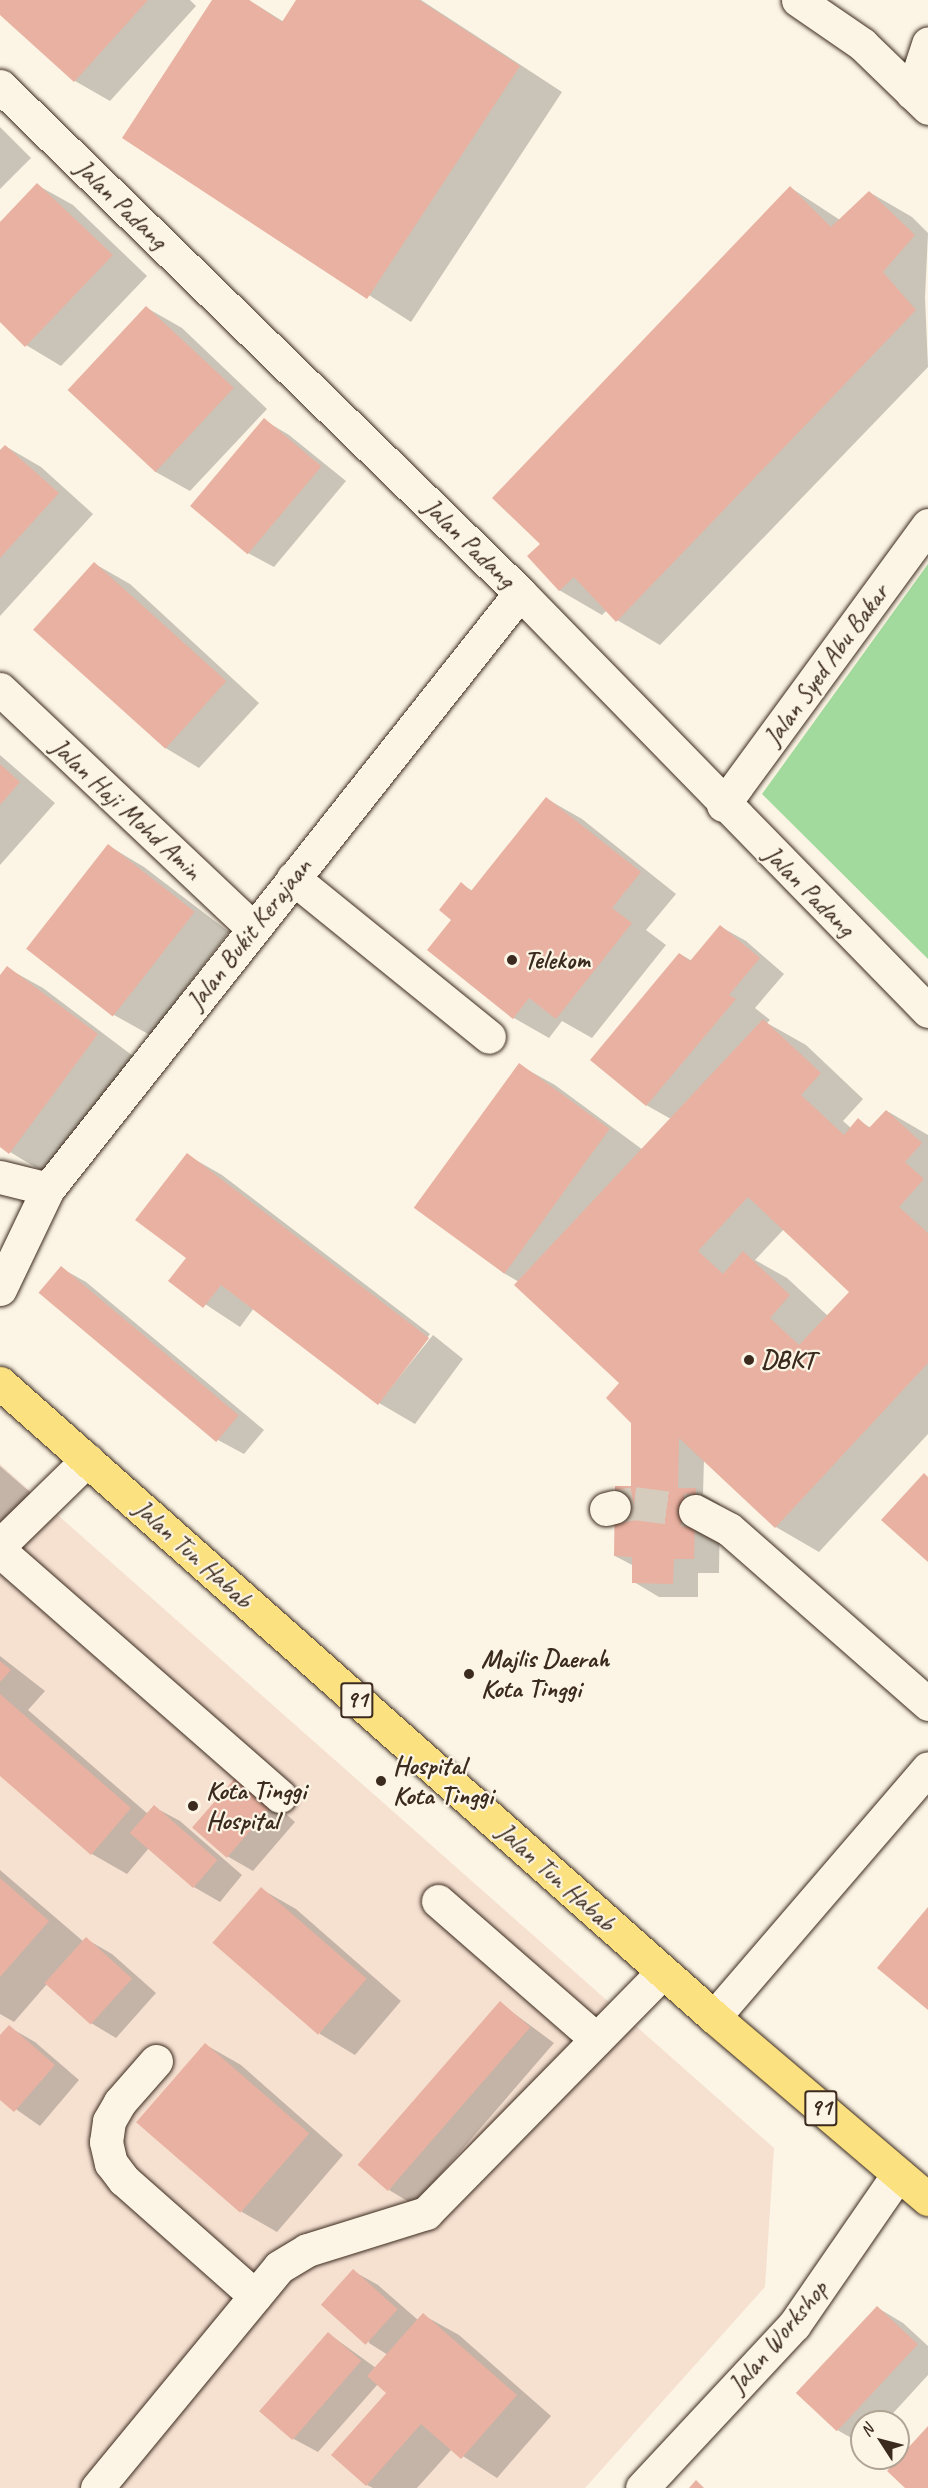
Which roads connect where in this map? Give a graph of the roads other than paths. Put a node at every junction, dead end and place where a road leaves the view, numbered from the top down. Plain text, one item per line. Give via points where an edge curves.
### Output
1 (798, 0) edge
2 (832, 10) edge
3 (928, 44) edge
4 (0, 86) edge
5 (920, 100) edge
6 (928, 525) edge
7 (520, 592) junction
8 (0, 689) edge
9 (723, 805) junction
10 (293, 878) junction
11 (253, 928) junction
12 (928, 1011) edge
13 (489, 1037) dead end
14 (0, 1177) edge
15 (48, 1189) junction
16 (0, 1289) edge
17 (0, 1383) edge
18 (87, 1461) junction
19 (695, 1511) tunnel mouth
20 (0, 1545) edge
21 (0, 1551) edge
22 (928, 1704) edge
23 (928, 1768) edge
24 (280, 1796) dead end
25 (438, 1901) dead end
26 (663, 1972) junction
27 (714, 2017) junction
28 (596, 2039) junction
29 (156, 2061) dead end
30 (898, 2174) junction
31 (928, 2199) edge
32 (255, 2296) junction
33 (97, 2488) edge
34 (642, 2488) edge

1 - 2 street
2 - 5 street
3 - 5 street
4 - 7 street, Jalan Padang
6 - 9 street, Jalan Syed Abu Bakar
7 - 9 street, Jalan Padang
7 - 10 street, Jalan Bukit Kerajaan
8 - 11 street, Jalan Haji Mohd Amin
9 - 12 street, Jalan Padang
10 - 11 street, Jalan Bukit Kerajaan
10 - 13 street
11 - 15 street, Jalan Bukit Kerajaan
14 - 15 street
15 - 16 street, Jalan Bukit Kerajaan
17 - 18 highway, Jalan Tun Habab / 91
18 - 20 street
18 - 26 highway, Jalan Tun Habab / 91
19 - 22 street via 729,1529
21 - 24 street
23 - 27 street
25 - 28 street
26 - 27 highway, Jalan Tun Habab / 91
26 - 28 street
27 - 30 highway, Jalan Tun Habab / 91
28 - 32 street via 426,2213 296,2254 279,2267
29 - 32 street via 120,2102 109,2121 106,2142 111,2163 124,2180
30 - 31 highway, Jalan Tun Habab / 91
30 - 34 street, Jalan Workshop via 794,2325
32 - 33 street

